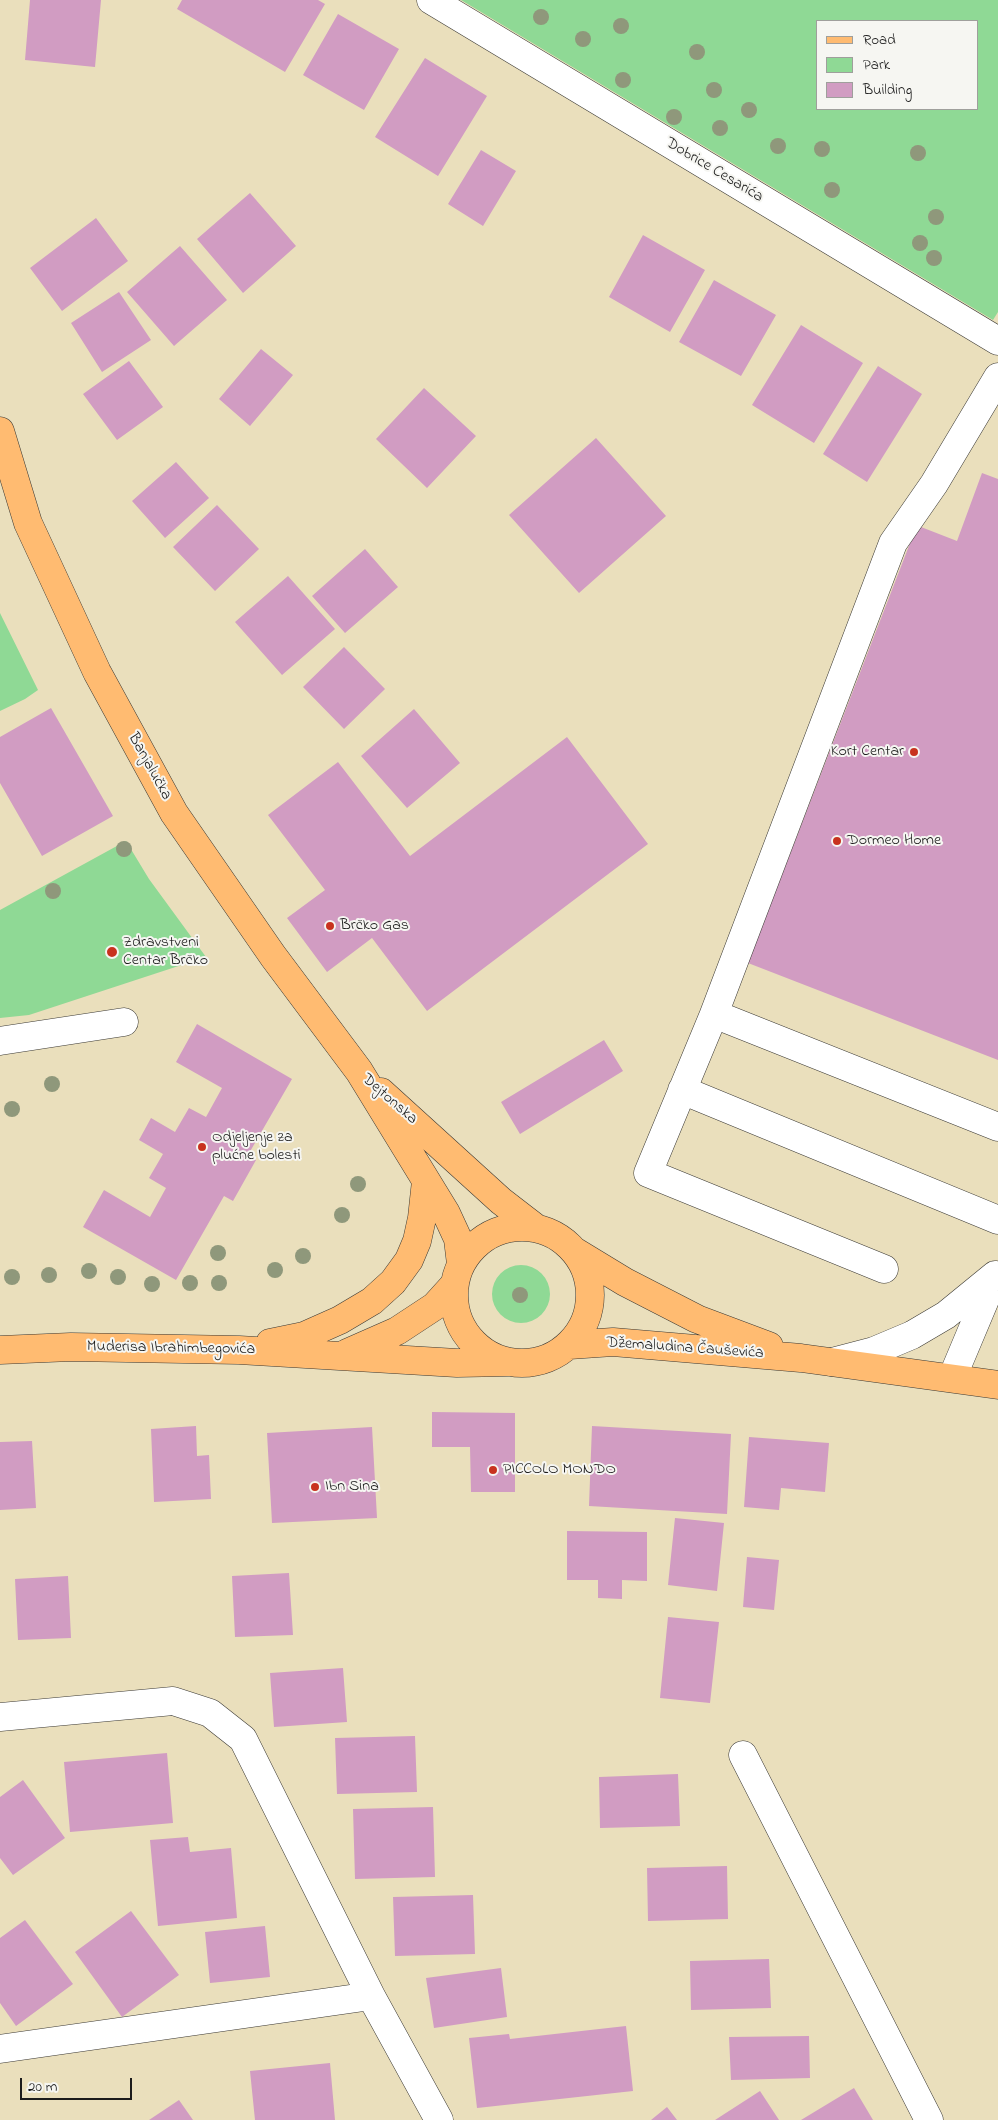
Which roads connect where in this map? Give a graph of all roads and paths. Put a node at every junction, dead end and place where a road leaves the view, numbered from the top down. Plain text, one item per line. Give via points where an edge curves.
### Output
1 (431, 0) edge
2 (998, 341) edge
3 (998, 377) edge
4 (0, 431) edge
5 (714, 1014) junction
6 (124, 1022) dead end
7 (0, 1041) edge
8 (358, 1071) junction
9 (682, 1090) junction
10 (998, 1127) edge
11 (426, 1182) junction
12 (998, 1220) edge
13 (536, 1228) junction
14 (574, 1250) junction
15 (884, 1269) dead end
16 (458, 1275) junction
17 (997, 1282) edge
18 (569, 1345) junction
19 (0, 1350) edge
20 (239, 1350) junction
21 (343, 1356) junction
22 (801, 1358) junction
23 (508, 1362) junction
24 (832, 1362) junction
25 (952, 1378) junction
26 (998, 1385) edge
27 (0, 1718) edge
28 (744, 1755) dead end
29 (370, 1996) junction
30 (0, 2049) edge
31 (439, 2120) edge
32 (930, 2120) edge

1 - 2 street, Dobrice Cesarića
3 - 5 street via 934,484 894,542
4 - 8 main road, Banjalučka via 28,523 97,672 174,813
5 - 9 street
5 - 10 street
6 - 7 street
8 - 11 main road, Dejtonska
8 - 13 main road, Dejtonska via 501,1201
9 - 12 street
9 - 15 street via 648,1173
11 - 16 main road, Dejtonska via 458,1239
11 - 20 main road via 417,1241 393,1282 340,1320 304,1336
13 - 14 main road via 557,1236
13 - 16 main road via 514,1227 492,1234 474,1246
14 - 18 main road via 586,1269 590,1289 589,1310
14 - 22 main road, Džemaludina Čauševića via 625,1282 697,1319
16 - 21 main road, Muderisa Ibrahimbegovića via 435,1306 397,1331
16 - 23 main road via 455,1308 462,1328 475,1345
17 - 24 street via 912,1335 874,1351
17 - 25 street
18 - 22 main road, Džemaludina Čauševića via 614,1342
18 - 23 main road via 532,1363
19 - 20 main road, Muderisa Ibrahimbegovića via 71,1347
20 - 21 main road, Muderisa Ibrahimbegovića
21 - 23 main road, Muderisa Ibrahimbegovića via 457,1363
22 - 24 main road, Džemaludina Čauševića
24 - 25 main road, Džemaludina Čauševića
25 - 26 main road, Džemaludina Čauševića
27 - 29 street via 172,1701 210,1713 243,1739
28 - 32 street
29 - 30 street
29 - 31 street

